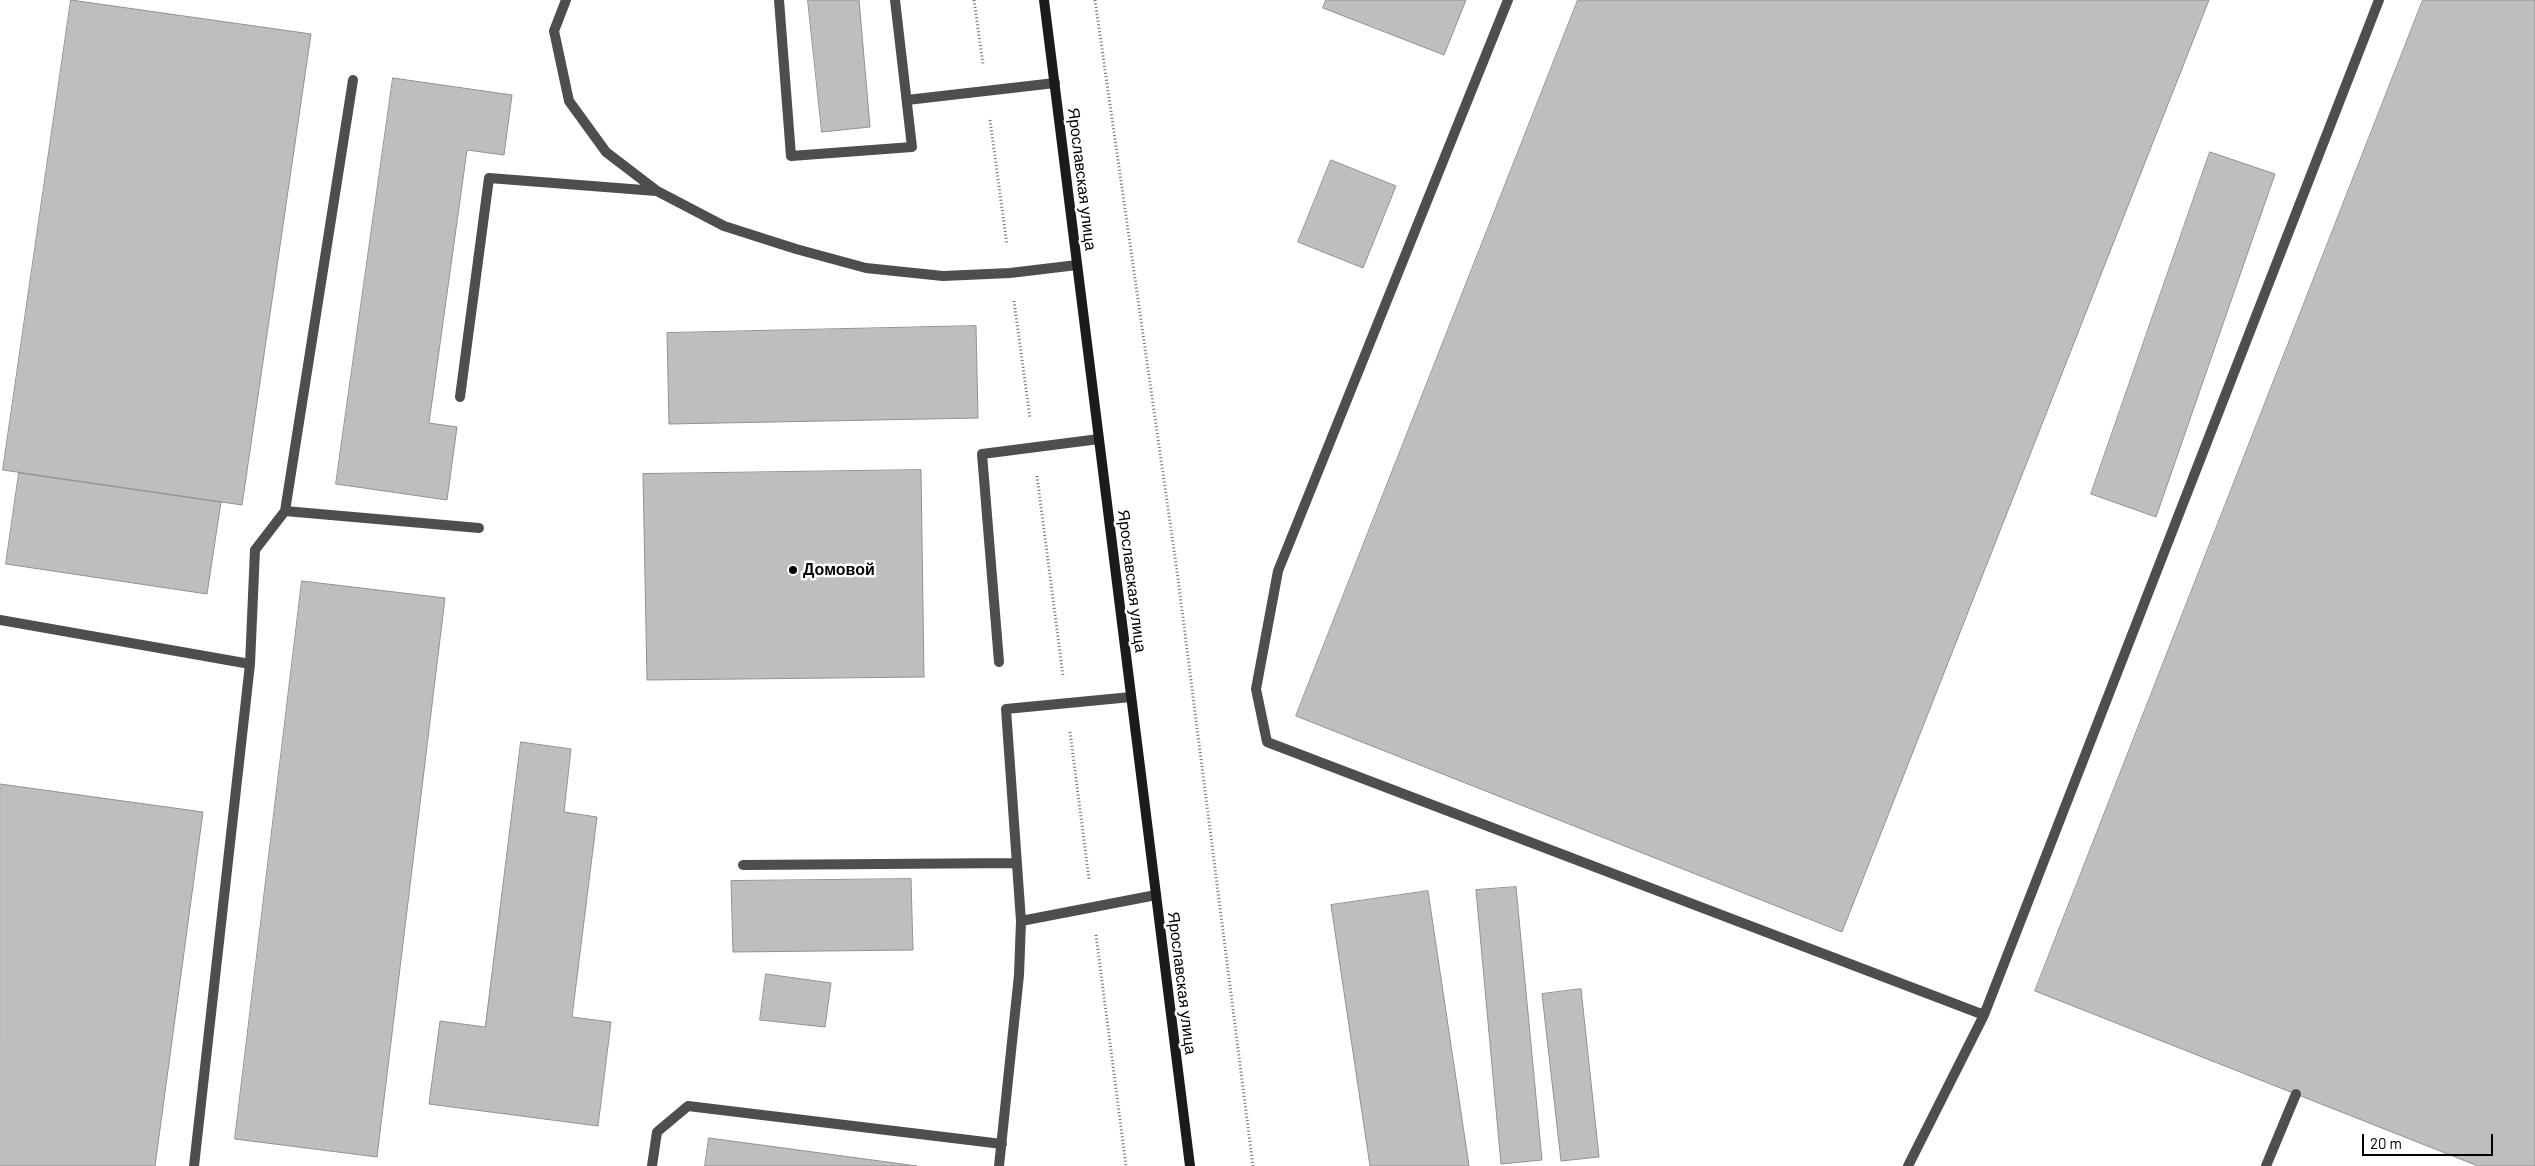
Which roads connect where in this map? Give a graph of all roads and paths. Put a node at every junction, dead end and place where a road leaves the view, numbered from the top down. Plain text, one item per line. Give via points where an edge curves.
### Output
1 (566, 0) edge
2 (779, 0) edge
3 (895, 0) edge
4 (974, 0) edge
5 (1044, 0) edge
6 (1095, 0) edge
7 (1508, 0) edge
8 (2378, 0) edge
9 (353, 80) dead end
10 (1055, 83) junction
11 (986, 91) junction
12 (907, 100) junction
13 (657, 191) junction
14 (1077, 265) junction
15 (1010, 273) junction
16 (460, 397) dead end
17 (1099, 439) junction
18 (1034, 447) junction
19 (285, 511) junction
20 (479, 528) dead end
21 (0, 620) edge
22 (999, 662) dead end
23 (250, 664) junction
24 (1131, 697) junction
25 (1066, 703) junction
26 (1017, 864) junction
27 (743, 865) dead end
28 (1156, 895) junction
29 (1092, 906) junction
30 (1021, 921) junction
31 (1984, 1015) junction
32 (2296, 1094) dead end
33 (1002, 1144) junction
34 (194, 1166) edge
35 (652, 1166) edge
36 (999, 1166) edge
37 (1126, 1166) edge
38 (1190, 1166) edge
39 (1253, 1166) edge
40 (1908, 1166) edge
41 (2266, 1166) edge

1 - 13 lane via 554,31 569,101 606,152
2 - 12 lane via 791,156 912,147
3 - 12 lane
4 - 11 path
5 - 10 street, Ярославская улица
6 - 39 path via 1177,571
7 - 31 lane via 1278,571 1256,689 1268,742
8 - 31 lane
9 - 19 lane
10 - 11 lane
10 - 14 street, Ярославская улица
11 - 12 lane
11 - 15 path
13 - 15 lane via 724,226 866,268 943,276
13 - 16 lane via 489,178
14 - 15 lane
14 - 17 street, Ярославская улица
15 - 18 path
17 - 18 lane
17 - 24 street, Ярославская улица
18 - 22 lane via 982,454
18 - 25 path
19 - 20 lane
19 - 23 lane via 255,550
21 - 23 lane
23 - 34 lane
24 - 25 lane
24 - 28 street, Ярославская улица
25 - 26 lane via 1006,709
25 - 29 path
26 - 27 lane
26 - 30 lane
28 - 29 lane
28 - 38 street, Ярославская улица
29 - 30 lane
29 - 37 path
30 - 33 lane via 1019,975
31 - 40 lane
32 - 41 lane
33 - 35 lane via 688,1106 657,1132
33 - 36 lane

